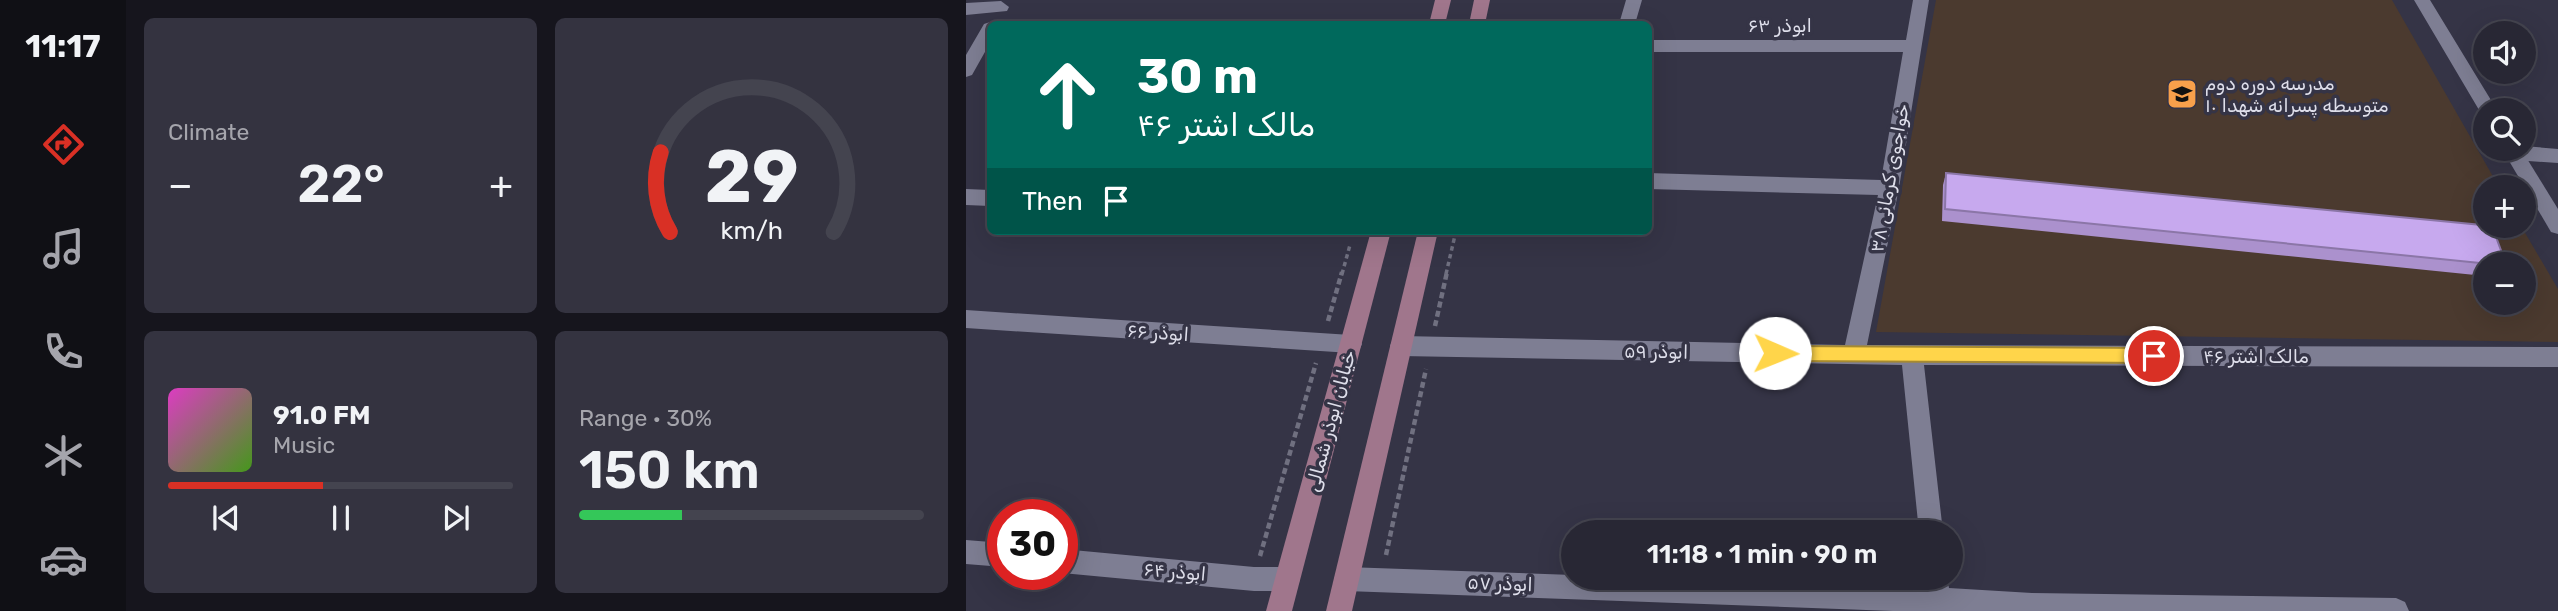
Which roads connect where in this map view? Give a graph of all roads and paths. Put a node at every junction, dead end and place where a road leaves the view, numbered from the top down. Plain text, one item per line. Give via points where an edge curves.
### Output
1 (1443, 0) edge
2 (1482, 0) edge
3 (1634, 0) edge
4 (1921, 0) edge
5 (2422, 0) edge
6 (1003, 4) edge
7 (966, 9) edge
8 (994, 21) edge
9 (1438, 21) edge
10 (1477, 21) edge
11 (1628, 21) edge
12 (987, 33) edge
13 (1652, 46) edge
14 (1911, 47) junction
15 (966, 71) edge
16 (2481, 98) edge
17 (2536, 154) edge
18 (2558, 156) edge
19 (2518, 161) edge
20 (1652, 181) edge
21 (1889, 188) junction
22 (966, 197) edge
23 (987, 198) edge
24 (2558, 226) edge
25 (1380, 235) edge
26 (1427, 235) edge
27 (1455, 235) edge
28 (1351, 243) dead end
29 (966, 319) edge
30 (1322, 342) junction
31 (1351, 344) junction
32 (1401, 346) junction
33 (1431, 346) junction
34 (1854, 355) junction
35 (1912, 355) junction
36 (2558, 357) edge
37 (1929, 520) edge
38 (966, 552) edge
39 (987, 554) edge
40 (1078, 562) edge
41 (1254, 579) junction
42 (1288, 579) junction
43 (1346, 579) junction
44 (1381, 579) junction
45 (1561, 582) edge
46 (1942, 590) edge
47 (2032, 609) edge
48 (1279, 611) edge
49 (1339, 611) edge
50 (2396, 611) edge

1 - 9 main road
2 - 10 main road
3 - 11 street
4 - 14 street, خواجوی کرمانی ۳۸
5 - 16 street
6 - 7 street
6 - 8 street
12 - 15 street
13 - 14 street, ابوذر ۶۳
14 - 21 street, خواجوی کرمانی ۳۸
17 - 18 street
19 - 24 street
20 - 21 street
21 - 34 street, خواجوی کرمانی ۳۸
22 - 23 street
25 - 31 main road, خیابان ابوذر شمالی
26 - 32 main road
27 - 33 path
28 - 30 path
29 - 30 street, ابوذر ۶۶
30 - 31 street, ابوذر ۶۶
30 - 41 path
31 - 42 main road, خیابان ابوذر شمالی
32 - 33 street, ابوذر ۵۹
32 - 43 main road
33 - 34 street, ابوذر ۵۹
33 - 44 path
34 - 35 street, ابوذر ۵۹
35 - 36 street, مالک اشتر ۴۶
35 - 37 street
38 - 39 street
40 - 41 street, ابوذر ۶۴
41 - 42 street, ابوذر ۶۴
42 - 48 main road, خیابان ابوذر شمالی
43 - 44 street, ابوذر ۵۷
43 - 49 main road
44 - 45 street, ابوذر ۵۷
46 - 47 street, ابوذر ۵۷
47 - 50 street, ابوذر ۵۷

